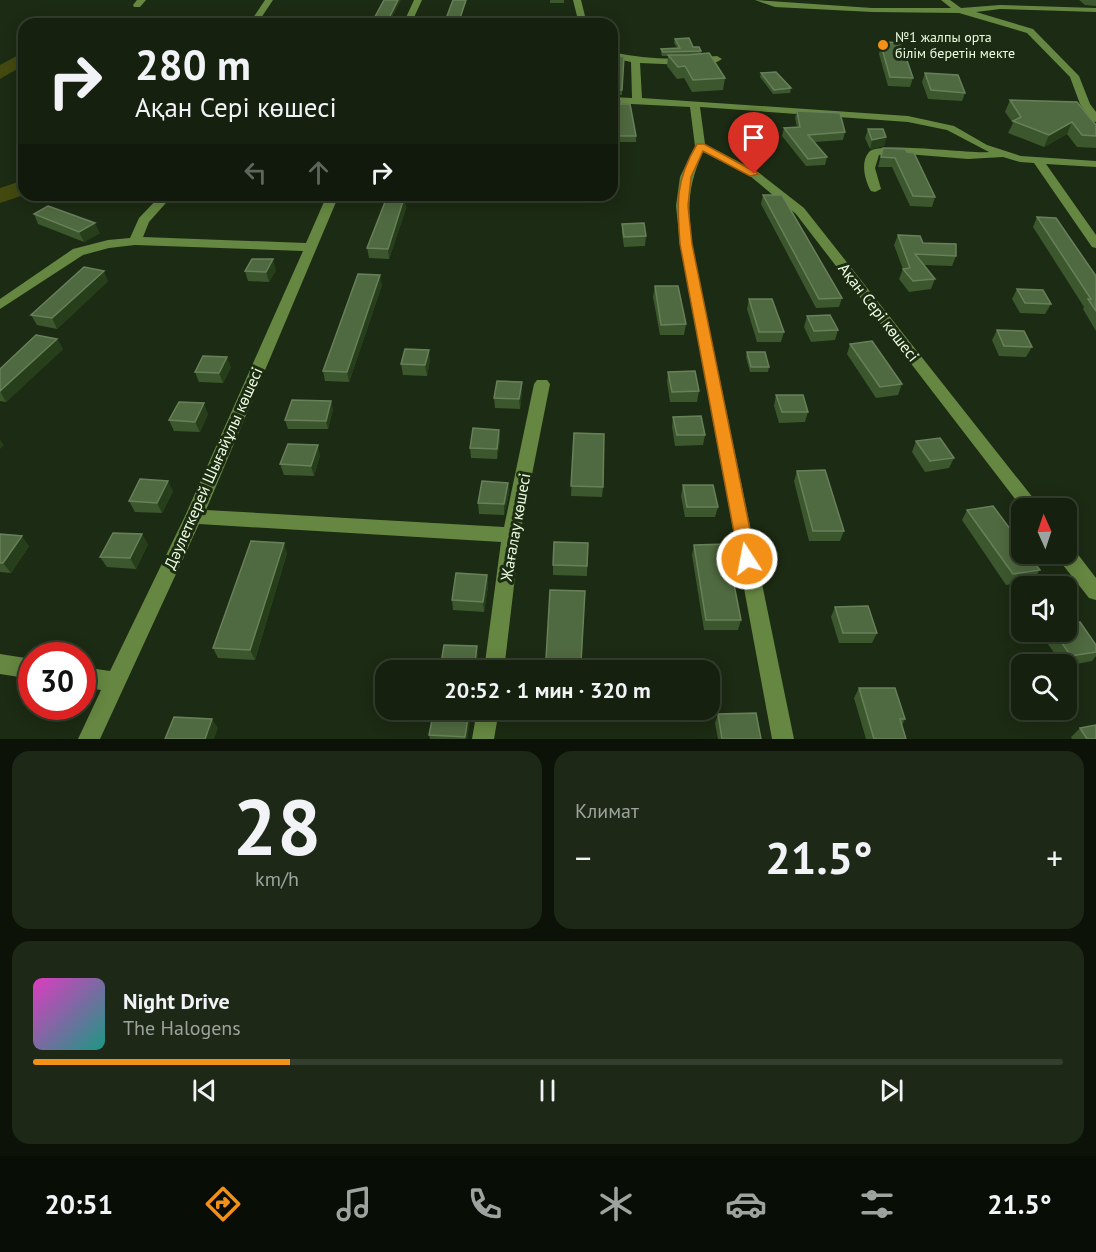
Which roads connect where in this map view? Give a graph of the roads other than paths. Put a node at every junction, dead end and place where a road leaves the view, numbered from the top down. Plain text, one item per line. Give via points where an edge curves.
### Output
1 (270, 0) edge
2 (418, 0) edge
3 (577, 0) edge
4 (945, 0) edge
5 (761, 1) edge
6 (1096, 10) edge
7 (959, 11) junction
8 (257, 18) edge
9 (410, 18) edge
10 (582, 18) edge
11 (618, 56) edge
12 (717, 59) dead end
13 (635, 60) junction
14 (618, 100) edge
15 (637, 101) junction
16 (695, 104) junction
17 (1096, 119) edge
18 (700, 146) junction
19 (1002, 154) junction
20 (1038, 161) junction
21 (1094, 167) edge
22 (875, 189) dead end
23 (161, 201) edge
24 (330, 201) edge
25 (135, 241) junction
26 (1096, 244) edge
27 (309, 247) junction
28 (0, 305) edge
29 (542, 384) dead end
30 (1024, 498) edge
31 (194, 516) junction
32 (511, 535) junction
33 (1074, 564) edge
34 (1096, 592) edge
35 (495, 660) edge
36 (0, 664) edge
37 (18, 667) edge
38 (96, 679) edge
39 (115, 682) junction
40 (486, 720) edge
41 (89, 739) edge
42 (483, 739) edge
43 (783, 739) edge

1 - 8 street
2 - 9 street
3 - 10 street
4 - 7 street
5 - 7 street via 872,10
6 - 7 street via 1000,7
7 - 17 street via 1029,31 1074,76
11 - 13 street
12 - 13 street
13 - 15 street
14 - 15 street
15 - 16 street
16 - 18 street
16 - 19 street via 908,119 950,128
18 - 30 street, Ақан Сері көшесі via 754,174 800,211
18 - 43 street via 686,177 682,206 686,244
19 - 20 street
19 - 22 street via 876,152 869,168
20 - 21 street
20 - 26 street
23 - 25 street via 143,220
24 - 27 street, Дәулеткерей Шығайұлы көшесі
25 - 27 street
25 - 28 street via 78,252
27 - 31 street, Дәулеткерей Шығайұлы көшесі
29 - 32 street, Жағалау көшесі
31 - 32 street
31 - 39 street, Дәулеткерей Шығайұлы көшесі
32 - 35 street, Жағалау көшесі
33 - 34 street
36 - 37 street
38 - 39 street
39 - 41 street, Дәулеткерей Шығайұлы көшесі
40 - 42 street

